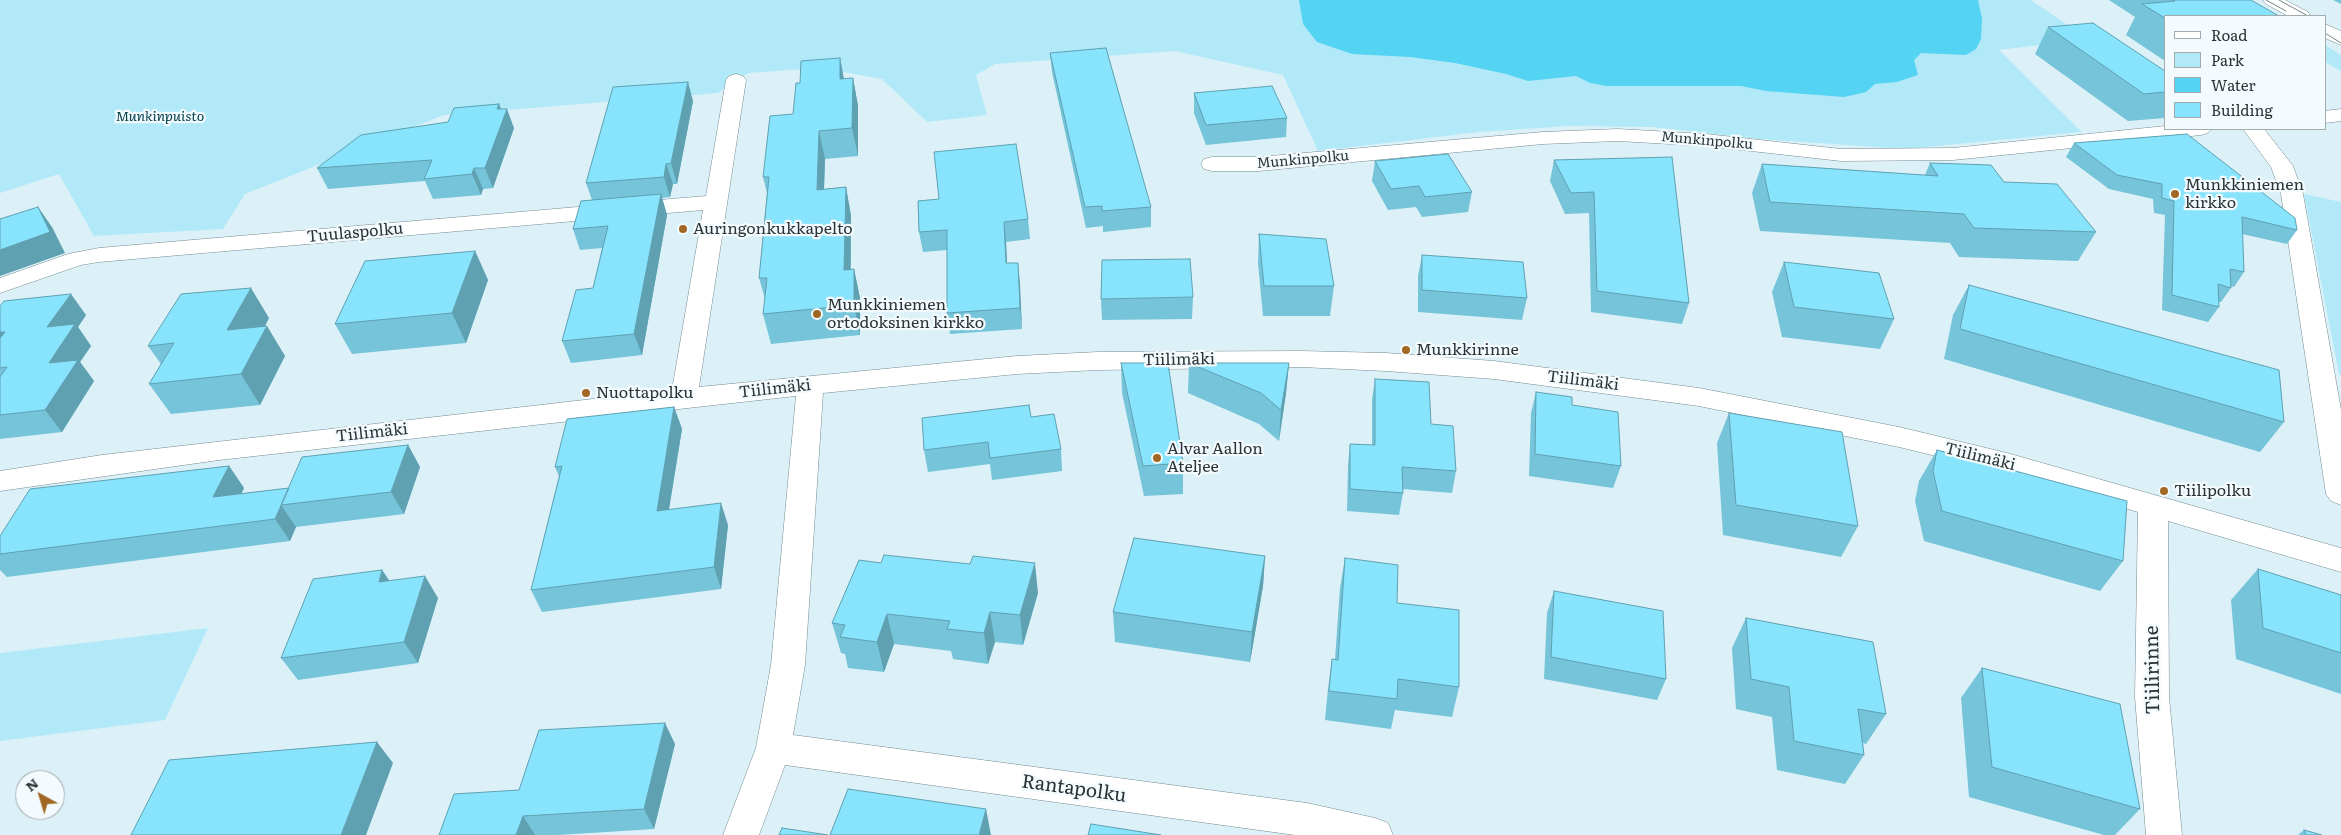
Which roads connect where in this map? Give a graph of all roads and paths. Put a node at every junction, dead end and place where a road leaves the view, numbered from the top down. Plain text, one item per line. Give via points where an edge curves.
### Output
1 (2272, 0) edge
2 (2299, 15) edge
3 (2326, 31) edge
4 (2341, 39) edge
5 (736, 80) dead end
6 (2341, 115) edge
7 (2326, 117) edge
8 (2191, 130) edge
9 (2254, 130) edge
10 (1212, 164) dead end
11 (714, 210) junction
12 (0, 286) edge
13 (810, 385) junction
14 (684, 398) junction
15 (0, 481) edge
16 (2341, 494) edge
17 (2153, 504) junction
18 (2341, 560) edge
19 (773, 748) junction
20 (741, 835) edge
21 (1374, 835) edge
22 (2164, 835) edge

1 - 2 street
3 - 4 street
5 - 11 street
6 - 7 street
8 - 10 street, Munkinpolku via 1953,154 1841,155 1706,140 1618,135 1543,138 1258,164
9 - 16 street via 2282,166 2292,194
11 - 12 street, Tuulaspolku via 99,255 76,259
11 - 14 street
13 - 14 street, Tiilimäki
13 - 17 street, Tiilimäki via 1017,365 1108,361 1301,359 1494,370 1699,397 1829,423 2007,463
13 - 19 street via 788,665
14 - 15 street, Tiilimäki via 102,464
17 - 18 street, Tiilimäki
17 - 22 street, Tiilirinne via 2152,697
19 - 20 street
19 - 21 street, Rantapolku via 1307,820

